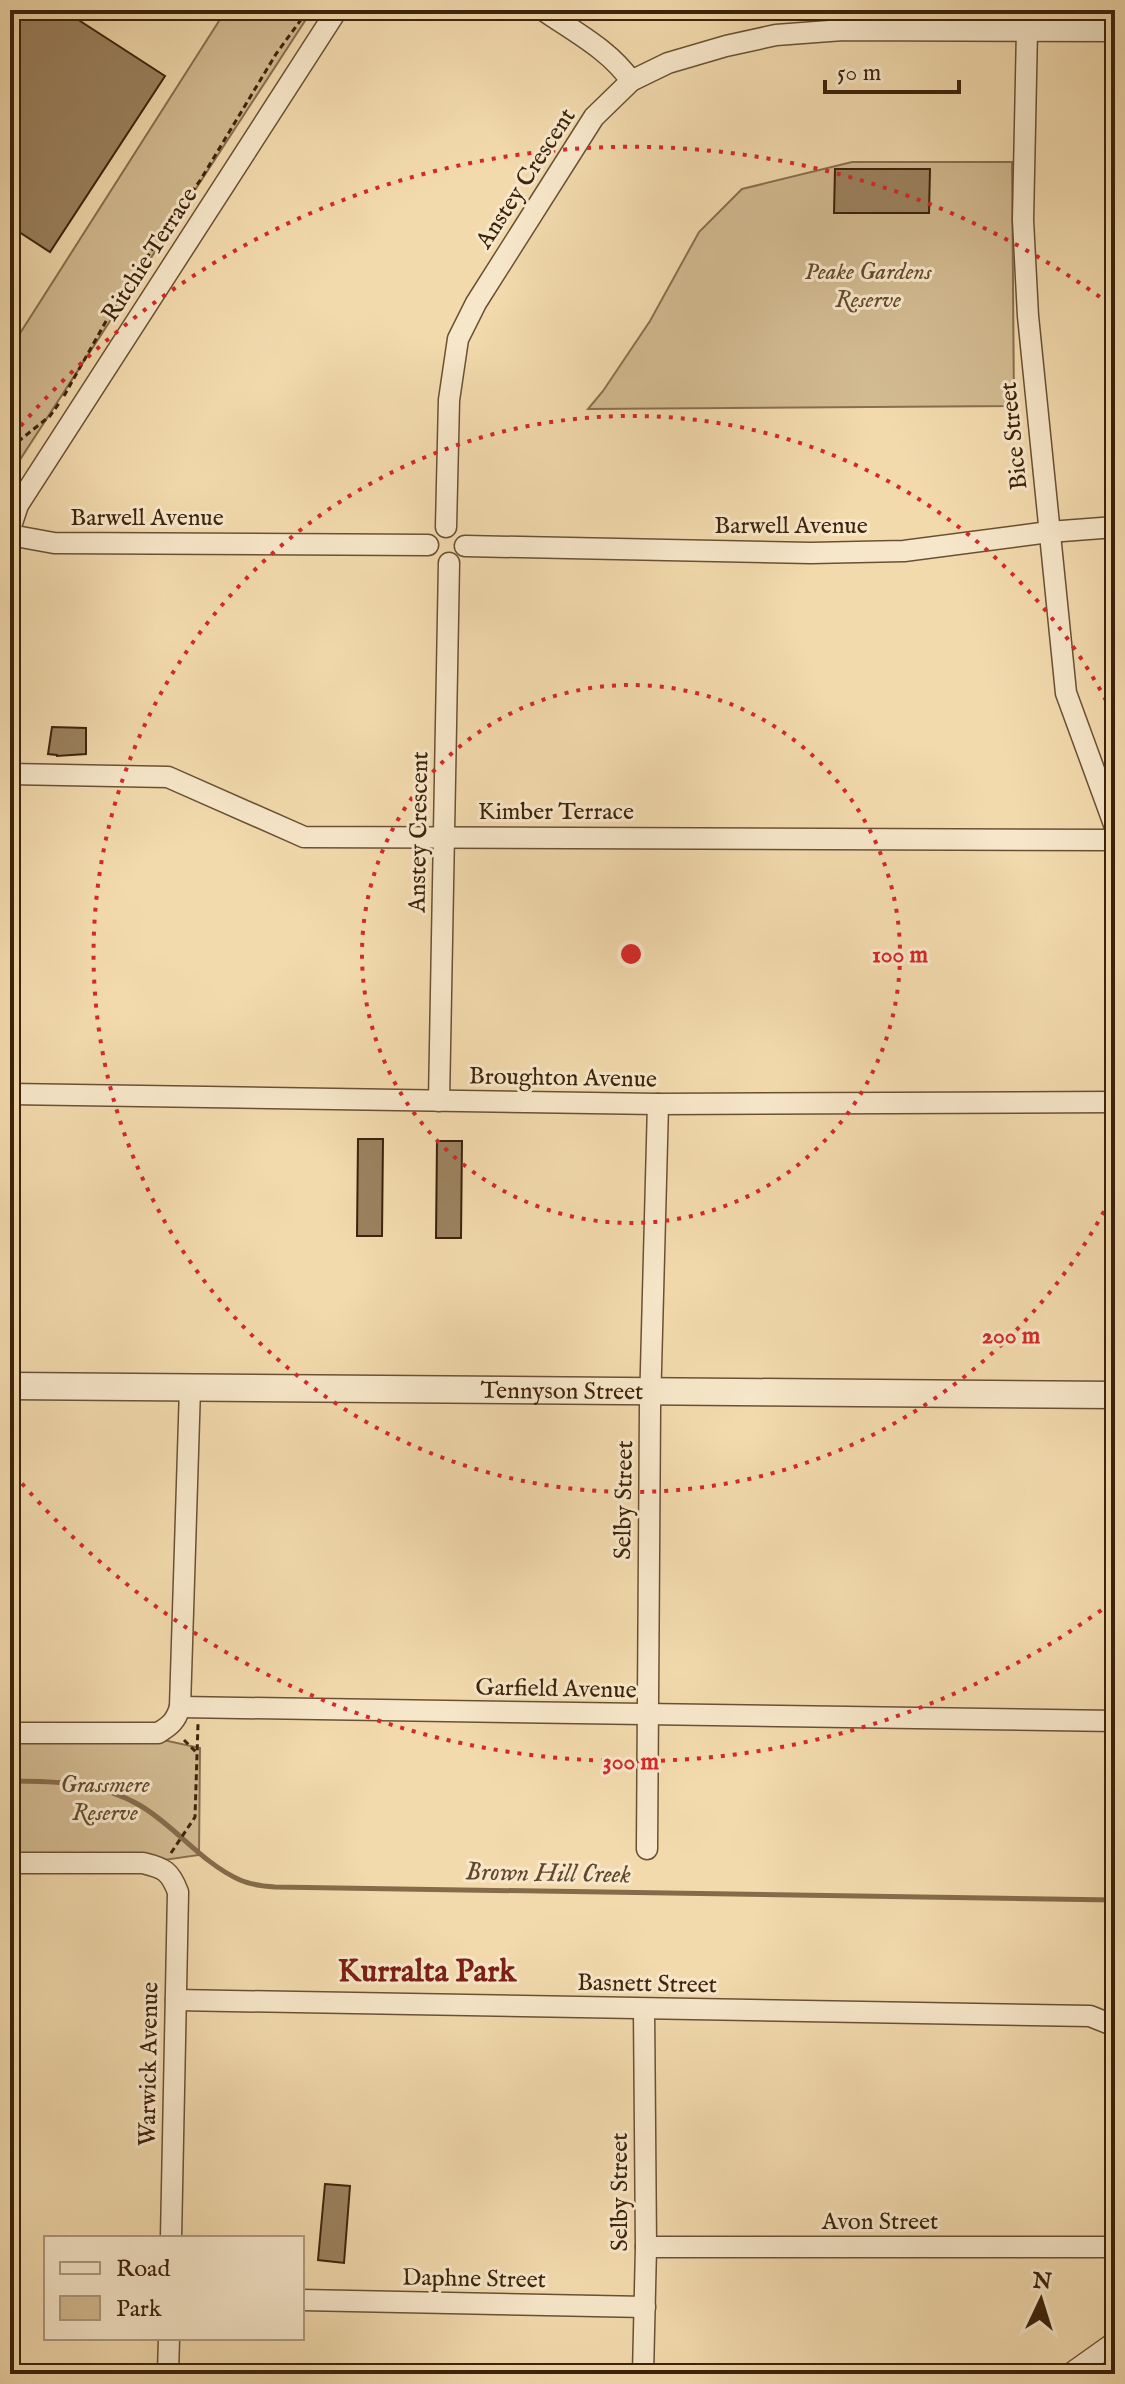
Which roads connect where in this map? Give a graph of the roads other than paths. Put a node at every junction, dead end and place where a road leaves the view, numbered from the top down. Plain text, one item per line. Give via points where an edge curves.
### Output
1 (337, 10) edge
2 (543, 10) edge
3 (987, 20) edge
4 (1027, 30) junction
5 (1115, 31) edge
6 (631, 81) junction
7 (446, 527) junction
8 (1115, 527) edge
9 (10, 529) edge
10 (1049, 532) junction
11 (10, 535) edge
12 (428, 545) junction
13 (465, 546) junction
14 (449, 563) junction
15 (10, 774) edge
16 (1115, 827) edge
17 (444, 837) junction
18 (1115, 840) edge
19 (10, 1094) edge
20 (439, 1101) junction
21 (1115, 1102) edge
22 (658, 1104) junction
23 (10, 1386) edge
24 (190, 1388) junction
25 (650, 1392) junction
26 (1115, 1395) edge
27 (189, 1708) junction
28 (647, 1715) junction
29 (1115, 1721) edge
30 (10, 1733) edge
31 (647, 1849) dead end
32 (10, 1863) edge
33 (176, 2000) junction
34 (644, 2009) junction
35 (1115, 2026) edge
36 (171, 2236) edge
37 (646, 2247) junction
38 (1115, 2247) edge
39 (304, 2300) edge
40 (645, 2307) junction
41 (169, 2340) edge
42 (1115, 2342) edge
43 (168, 2374) edge
44 (643, 2374) edge
45 (1070, 2374) edge

1 - 9 street, Ritchie Terrace via 18,505
2 - 6 street via 610,57
3 - 4 street, Anstey Crescent
3 - 6 street, Anstey Crescent via 776,35 676,61
4 - 5 street, Anstey Crescent
4 - 10 street, Bice Street via 1023,220
6 - 7 street, Anstey Crescent via 594,117 458,339 449,400
7 - 12 street via 436,530
7 - 13 street via 457,530
8 - 10 street, Barwell Avenue
10 - 13 street, Barwell Avenue via 889,551
10 - 16 street, Bice Street via 1066,693
11 - 12 street, Barwell Avenue via 54,543
12 - 14 street via 437,560
13 - 14 street
14 - 17 street, Anstey Crescent
15 - 17 street, Kimber Terrace via 168,777 304,837
17 - 18 street, Kimber Terrace
17 - 20 street, Anstey Crescent
19 - 20 street, Broughton Avenue
20 - 22 street, Broughton Avenue
21 - 22 street, Broughton Avenue
22 - 25 street, Selby Street
23 - 24 street, Tennyson Street
24 - 25 street, Tennyson Street
24 - 27 street
25 - 26 street, Tennyson Street
25 - 28 street, Selby Street
27 - 28 street, Garfield Avenue
27 - 30 street via 158,1733
28 - 29 street, Garfield Avenue
28 - 31 street, Selby Street
32 - 33 street, Warwick Avenue via 143,1863 162,1868 178,1892
33 - 34 street, Basnett Street
33 - 36 street, Warwick Avenue
34 - 35 street, Basnett Street via 1090,2016
34 - 37 street, Selby Street
37 - 38 street, Avon Street
37 - 40 street, Selby Street
39 - 40 street, Daphne Street
40 - 44 street, Selby Street
41 - 43 street
42 - 45 street

